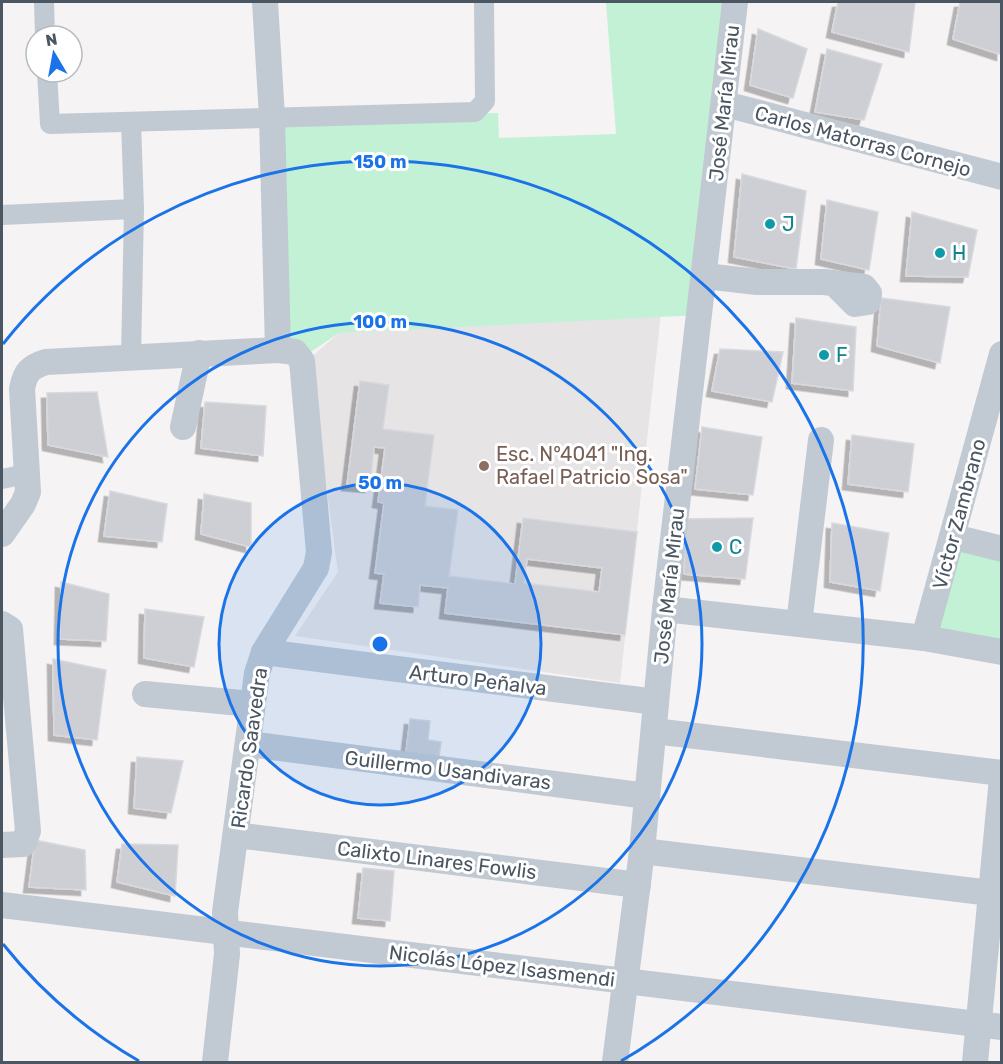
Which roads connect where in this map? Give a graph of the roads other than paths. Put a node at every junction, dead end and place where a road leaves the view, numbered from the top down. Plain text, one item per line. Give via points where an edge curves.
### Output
1 (44, 2) edge
2 (265, 2) edge
3 (484, 2) edge
4 (735, 2) edge
5 (45, 24) edge
6 (48, 84) edge
7 (725, 104) junction
8 (272, 117) junction
9 (130, 122) junction
10 (1002, 177) edge
11 (134, 209) junction
12 (2, 215) edge
13 (705, 276) junction
14 (834, 283) dead end
15 (278, 350) junction
16 (199, 353) junction
17 (1002, 354) edge
18 (131, 357) junction
19 (993, 423) edge
20 (183, 427) dead end
21 (821, 440) dead end
22 (26, 474) junction
23 (2, 479) edge
24 (2, 534) edge
25 (954, 537) junction
26 (1002, 549) edge
27 (665, 609) junction
28 (2, 624) edge
29 (800, 624) junction
30 (924, 638) junction
31 (264, 652) junction
32 (1002, 652) edge
33 (145, 694) dead end
34 (656, 702) junction
35 (252, 704) junction
36 (654, 731) junction
37 (249, 744) junction
38 (1002, 776) edge
39 (647, 796) junction
40 (236, 835) junction
41 (999, 836) edge
42 (2, 845) edge
43 (642, 851) junction
44 (638, 885) junction
45 (991, 893) junction
46 (2, 905) edge
47 (995, 926) edge
48 (228, 934) junction
49 (626, 981) junction
50 (991, 1026) edge
51 (215, 1062) edge
52 (615, 1062) edge
53 (975, 1062) edge

1 - 5 street
2 - 8 street
3 - 8 street via 485,101 475,112
4 - 7 street, José María Mirau
6 - 9 street via 50,124
7 - 10 street, Carlos Matorras Cornejo
7 - 13 street, José María Mirau
8 - 9 street
8 - 15 street
9 - 11 street
11 - 12 street
11 - 18 street
13 - 14 street via 757,282
13 - 27 street, José María Mirau
15 - 16 street
15 - 31 street, Ricardo Saavedra via 295,352 302,361 319,552 316,568
16 - 18 street
16 - 20 street
17 - 19 street, Víctor Zambrano
18 - 22 street via 32,366 22,389
19 - 25 street, Víctor Zambrano
21 - 29 street
22 - 23 street
22 - 24 street via 28,492
25 - 26 street
25 - 30 street, Víctor Zambrano
27 - 29 street
27 - 34 street, José María Mirau
28 - 42 street via 10,629 28,831 23,844
29 - 30 street
30 - 32 street
31 - 34 street, Arturo Peñalva
31 - 35 street, Ricardo Saavedra
33 - 35 street
34 - 36 street, José María Mirau
35 - 37 street, Ricardo Saavedra
36 - 38 street
36 - 39 street, José María Mirau
37 - 39 street, Guillermo Usandivaras
37 - 40 street, Ricardo Saavedra
38 - 41 street
39 - 43 street, José María Mirau
40 - 44 street, Calixto Linares Fowlis
40 - 48 street, Ricardo Saavedra via 225,912
41 - 45 street
43 - 44 street, José María Mirau
43 - 45 street
44 - 49 street, José María Mirau
45 - 47 street
46 - 48 street, Nicolás López Isasmendi
47 - 50 street
48 - 49 street, Nicolás López Isasmendi
48 - 51 street, Ricardo Saavedra
49 - 50 street, Nicolás López Isasmendi
49 - 52 street, José María Mirau
50 - 53 street

